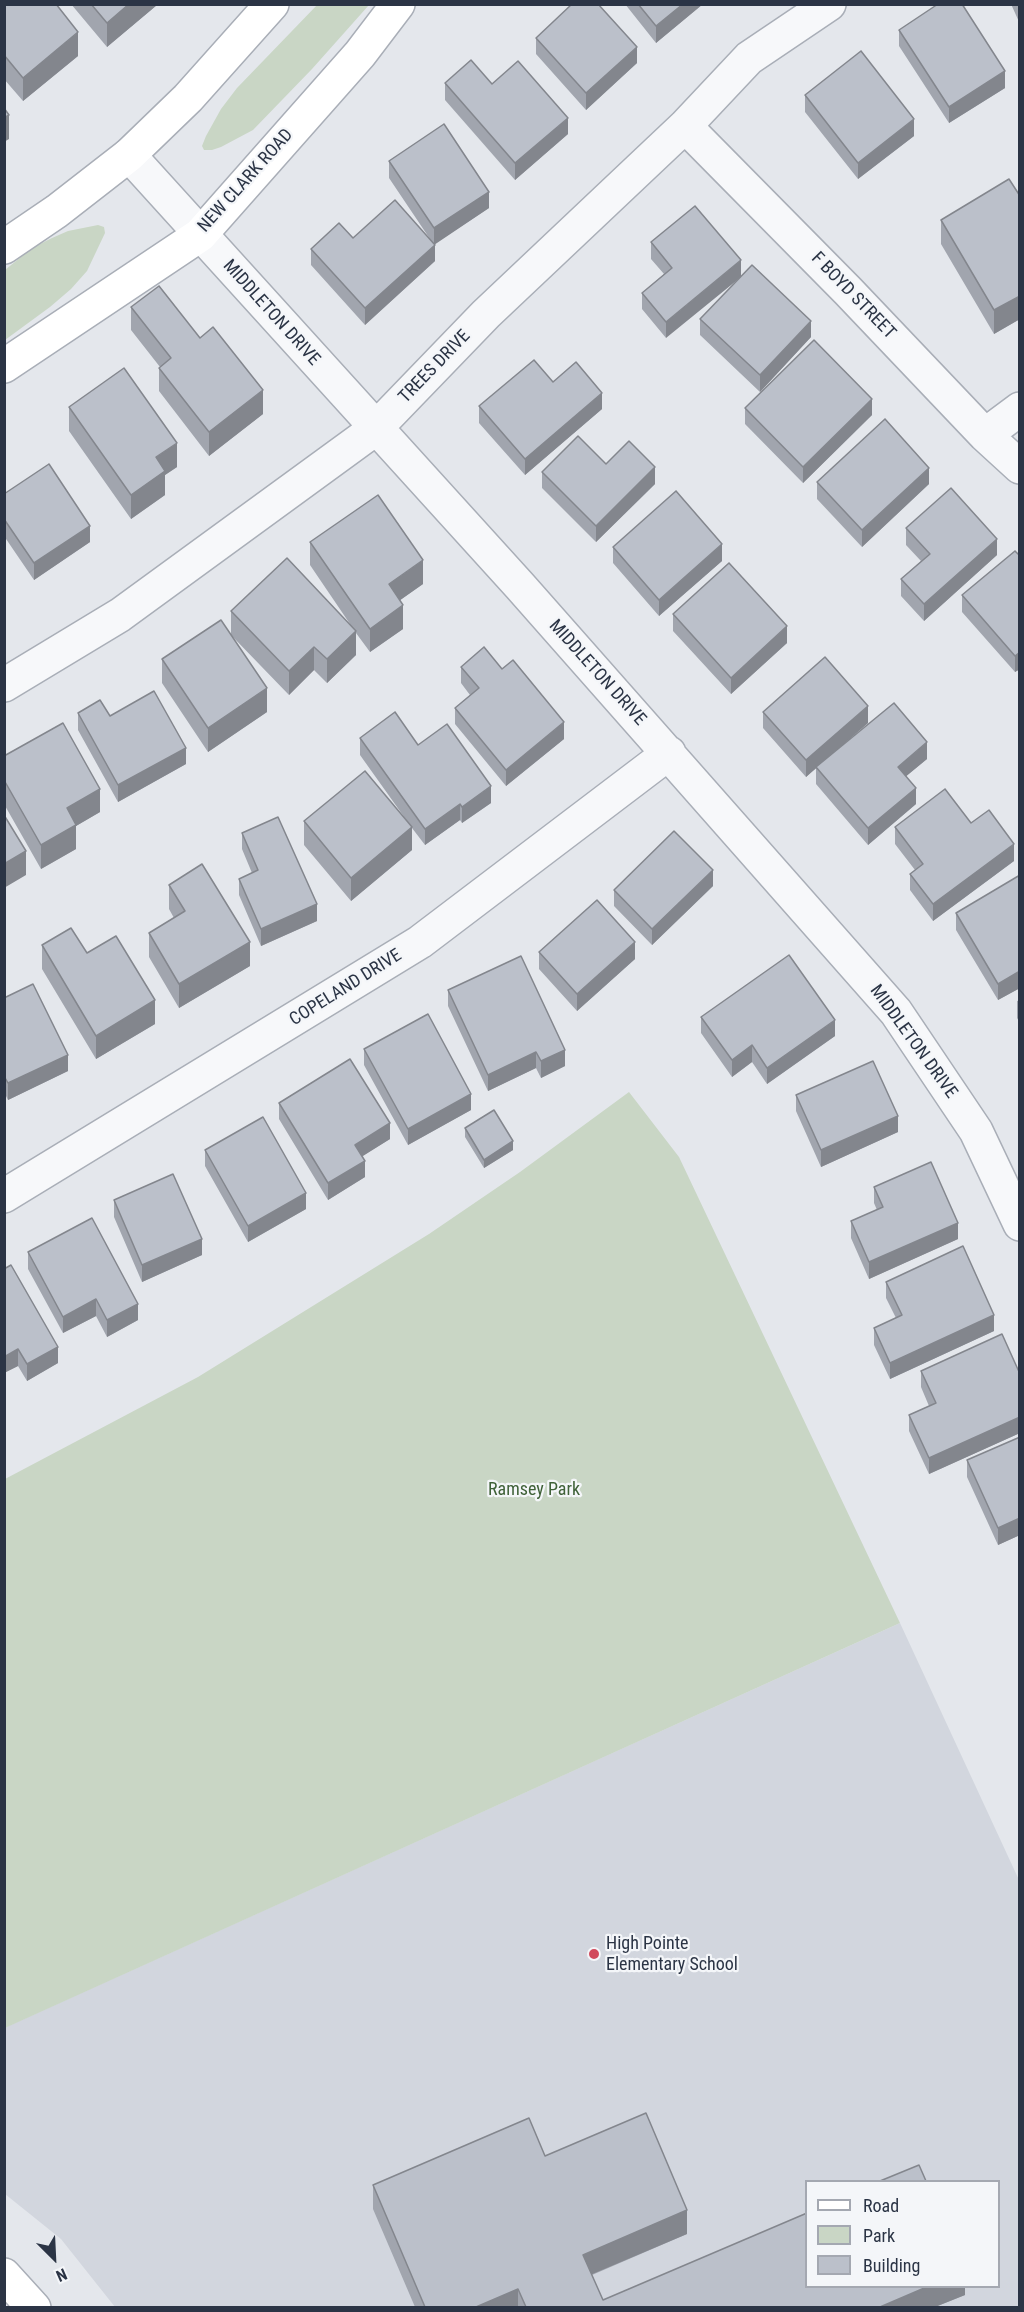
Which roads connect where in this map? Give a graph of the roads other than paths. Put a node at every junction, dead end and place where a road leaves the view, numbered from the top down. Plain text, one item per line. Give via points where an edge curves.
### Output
1 (272, 4) edge
2 (398, 4) edge
3 (829, 4) edge
4 (685, 126) junction
5 (129, 155) junction
6 (200, 234) junction
7 (4, 247) edge
8 (4, 366) edge
9 (1020, 409) edge
10 (375, 429) junction
11 (985, 435) junction
12 (1020, 467) edge
13 (4, 685) edge
14 (669, 753) junction
15 (4, 1196) edge
16 (1020, 1224) edge
17 (4, 2275) edge
18 (34, 2307) edge

1 - 5 main road via 188,98
2 - 6 main road, NEW CLARK ROAD via 360,54
3 - 4 street, TREES DRIVE via 749,58
4 - 10 street, TREES DRIVE via 494,306
4 - 11 street, F BOYD STREET
5 - 6 street, MIDDLETON DRIVE
5 - 7 main road
6 - 8 main road, NEW CLARK ROAD
6 - 10 street, MIDDLETON DRIVE
9 - 11 street
10 - 13 street, TREES DRIVE via 120,615
10 - 14 street, MIDDLETON DRIVE
11 - 12 street, F BOYD STREET
14 - 15 street, COPELAND DRIVE via 420,942
14 - 16 street, MIDDLETON DRIVE via 896,1012 975,1131
17 - 18 main road

